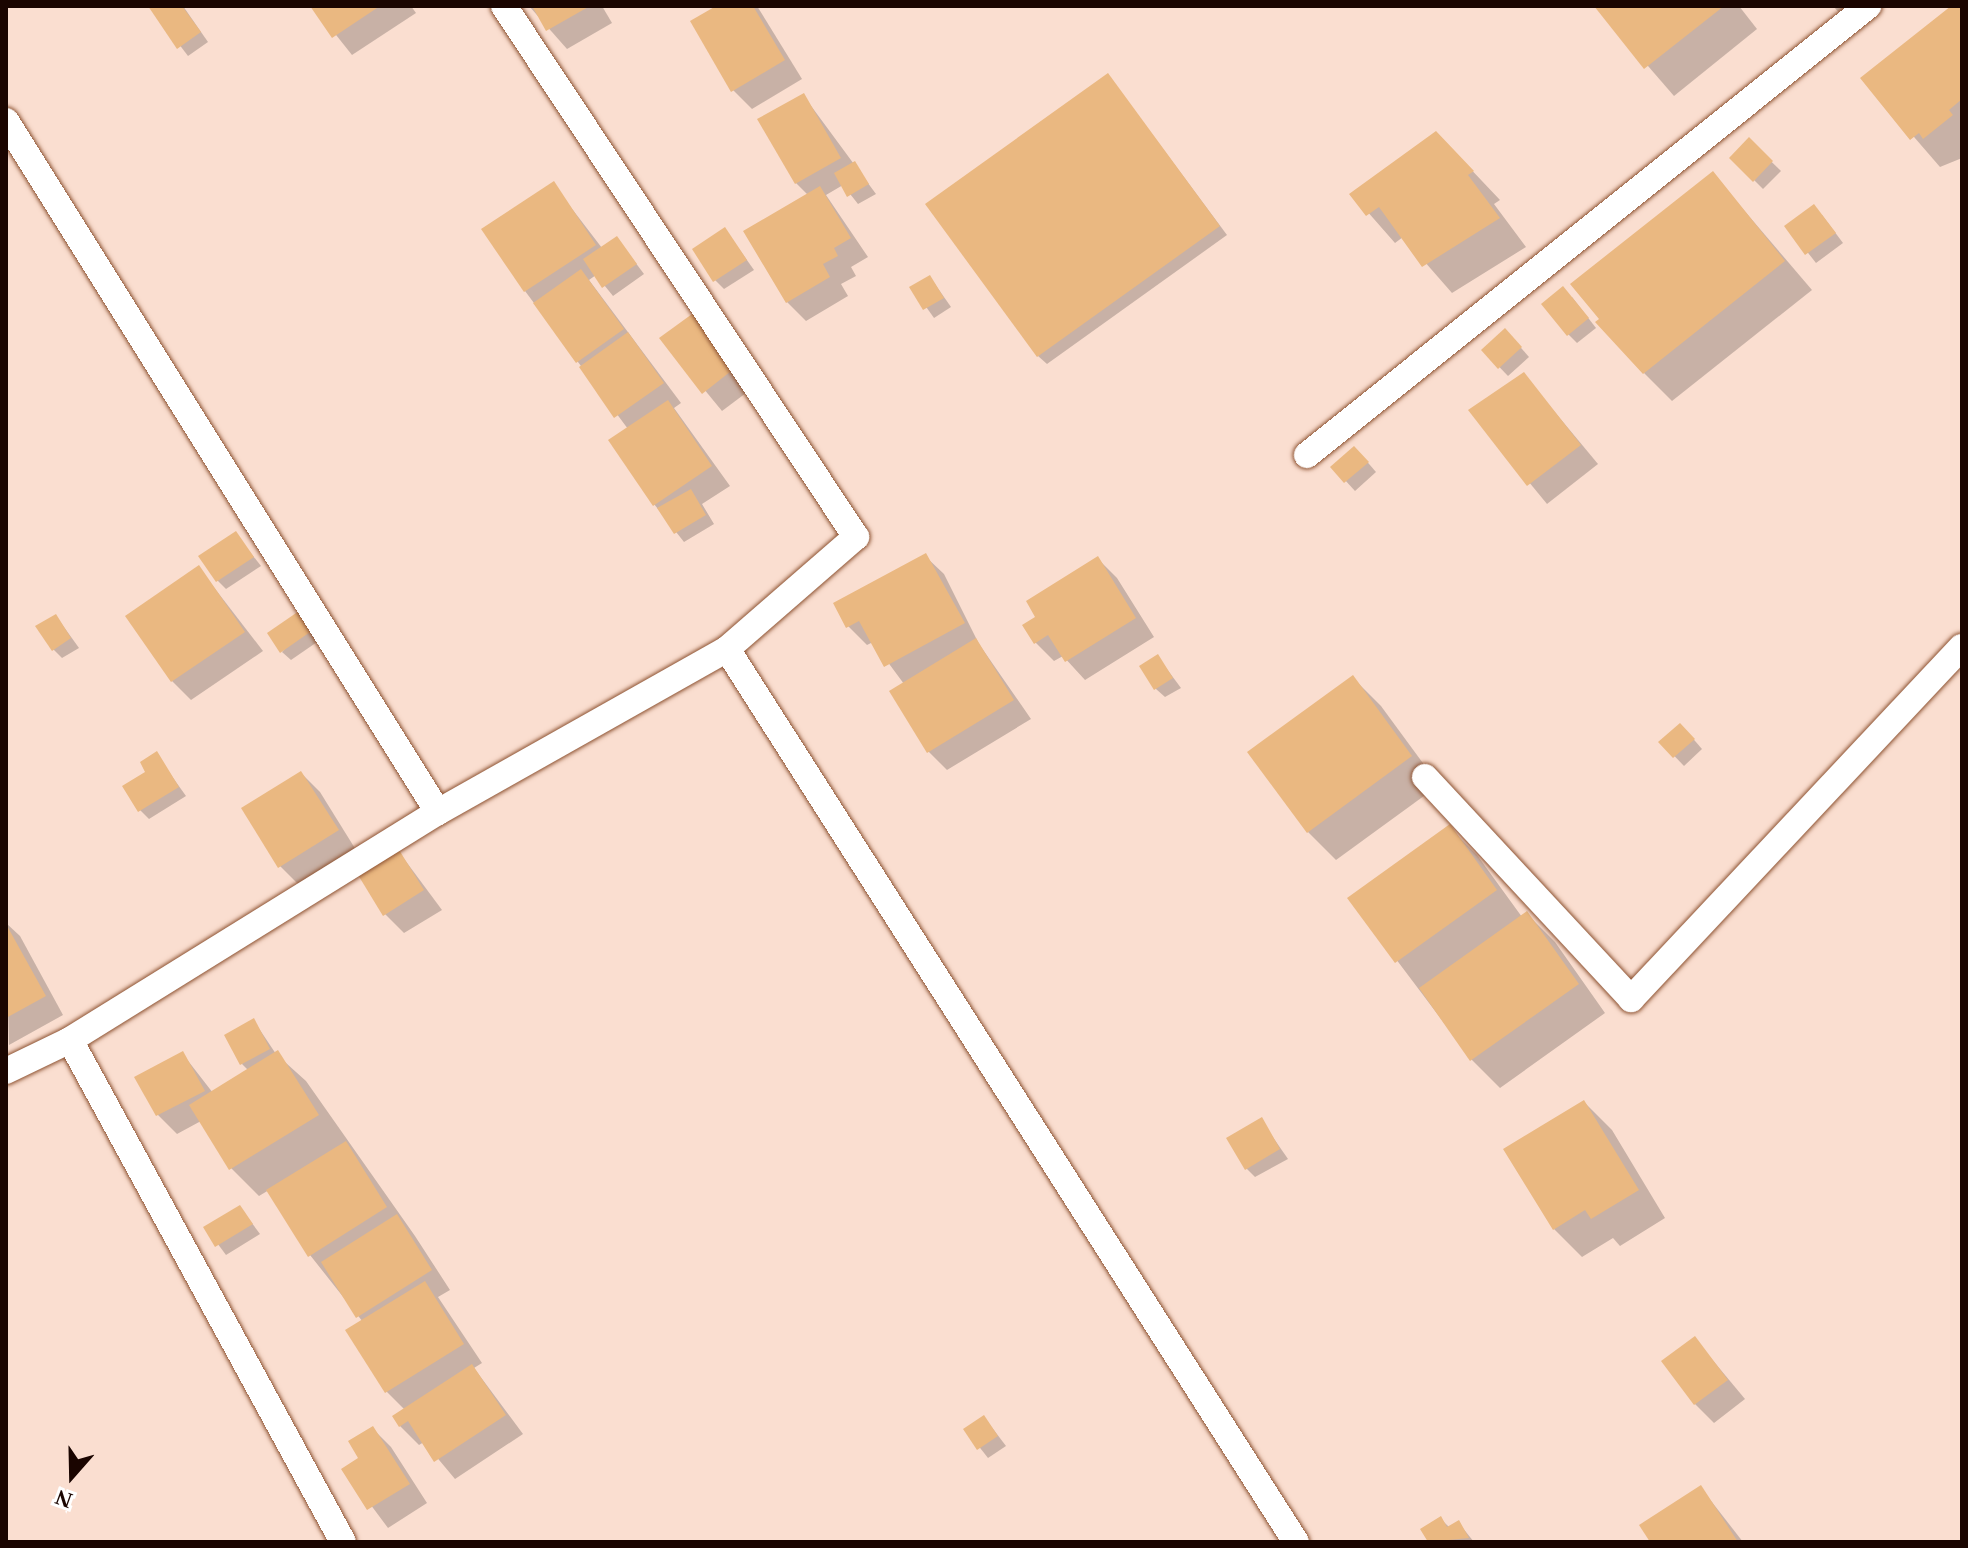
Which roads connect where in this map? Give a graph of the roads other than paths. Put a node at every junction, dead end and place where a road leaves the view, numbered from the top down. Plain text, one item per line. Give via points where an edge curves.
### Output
1 (504, 6) edge
2 (1868, 6) edge
3 (6, 121) edge
4 (1307, 455) dead end
5 (1962, 647) edge
6 (727, 649) junction
7 (1425, 777) dead end
8 (438, 812) junction
9 (70, 1040) junction
10 (6, 1071) edge
11 (343, 1542) edge
12 (1296, 1542) edge

1 - 6 lane via 856,537
2 - 4 lane
3 - 8 lane
5 - 7 lane via 1631,999
6 - 8 lane
6 - 12 lane
8 - 9 lane
9 - 10 lane
9 - 11 lane

